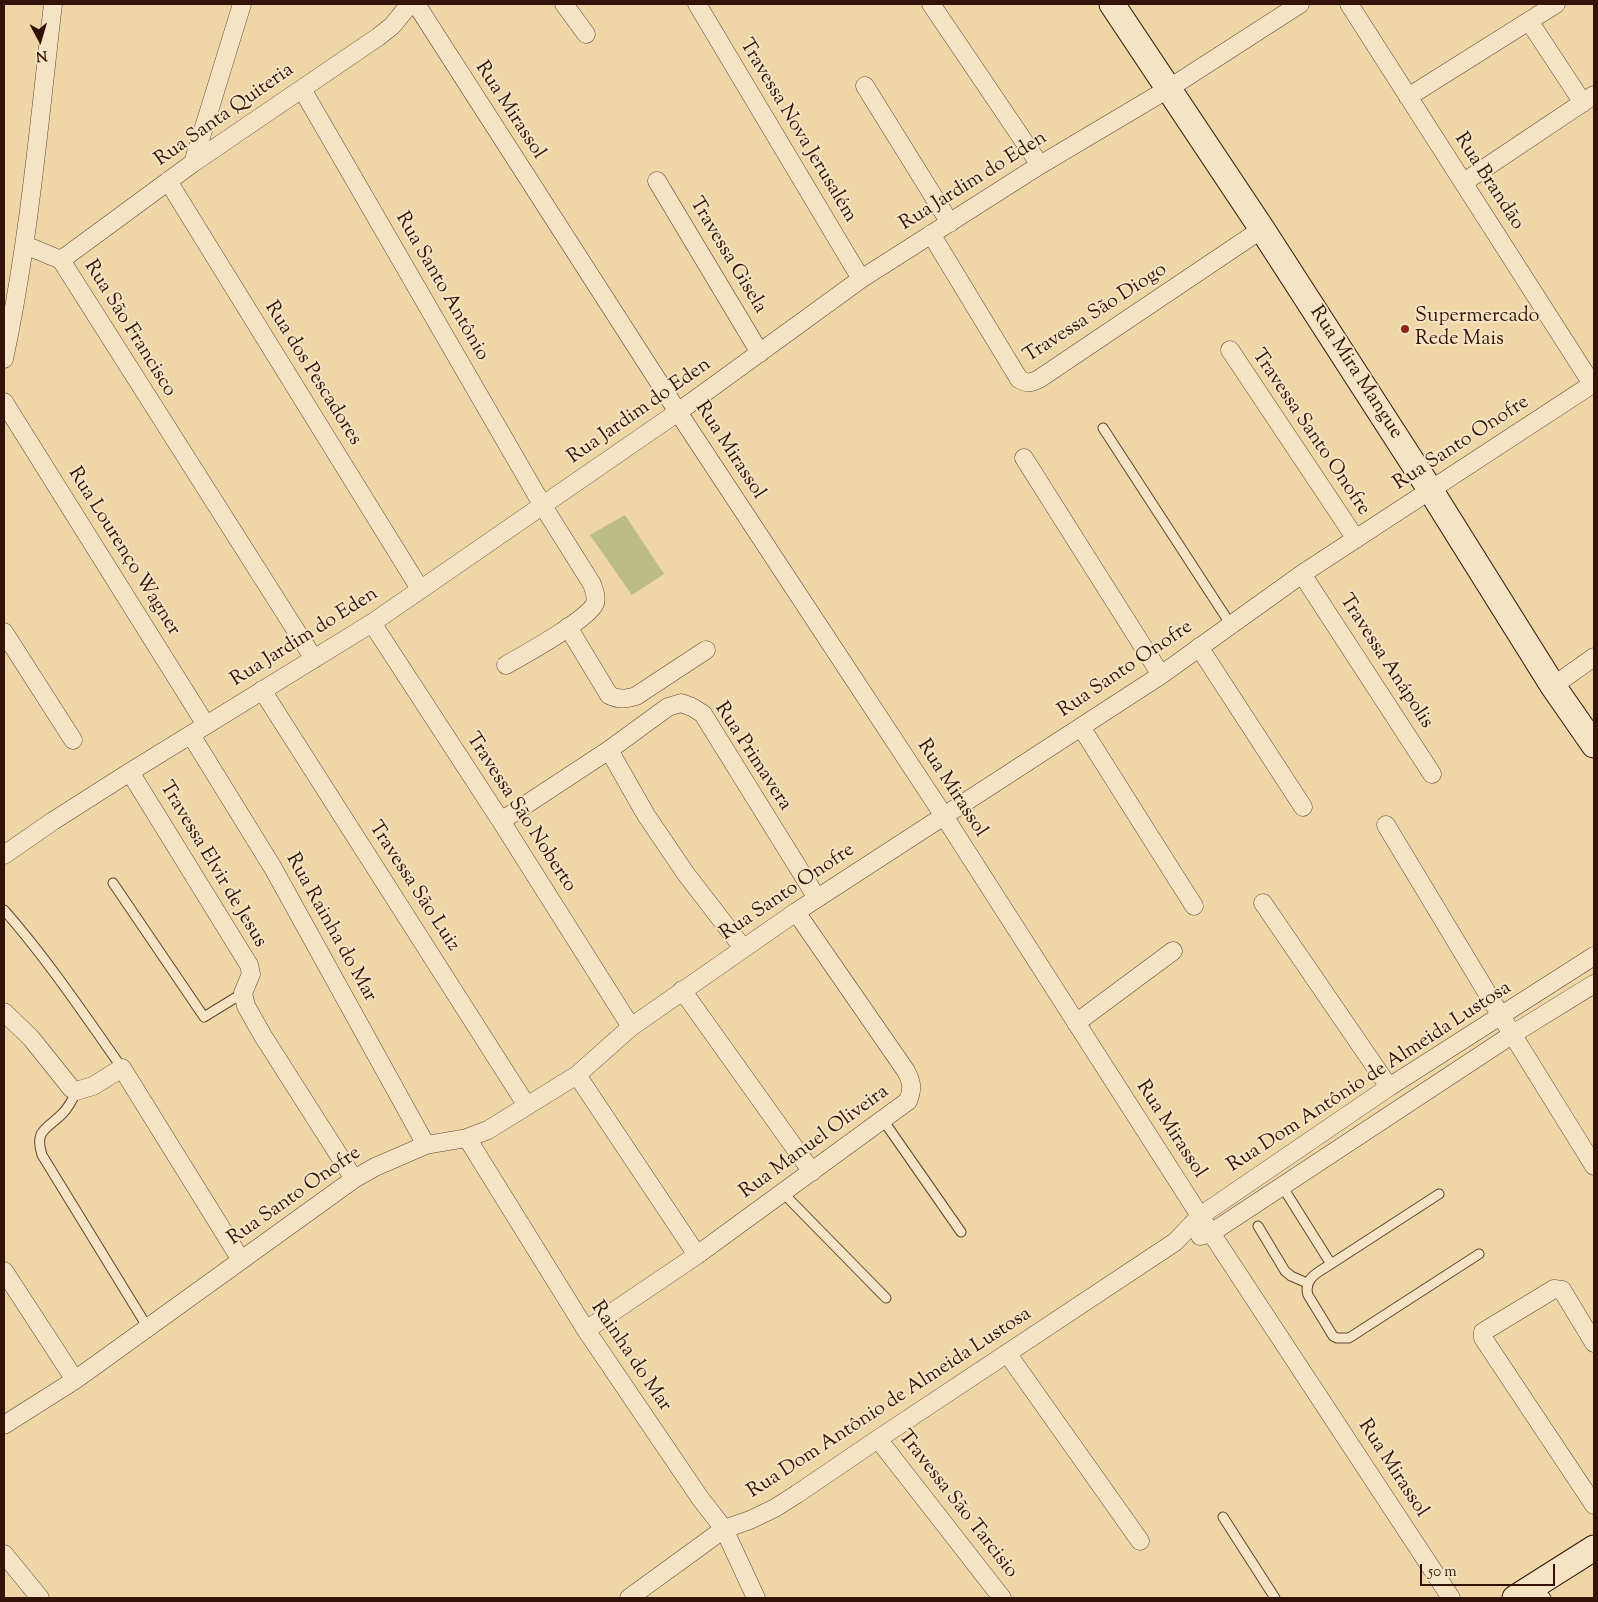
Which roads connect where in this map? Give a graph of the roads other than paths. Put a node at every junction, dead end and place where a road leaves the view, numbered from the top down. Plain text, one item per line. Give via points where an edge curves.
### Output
1 (53, 4) edge
2 (242, 4) edge
3 (410, 4) edge
4 (416, 4) edge
5 (564, 4) edge
6 (931, 4) edge
7 (1112, 4) edge
8 (1300, 4) edge
9 (1349, 4) edge
10 (1556, 4) edge
11 (703, 6) edge
12 (1530, 21) junction
13 (586, 34) dead end
14 (866, 86) dead end
15 (302, 89) junction
16 (1168, 89) junction
17 (1408, 97) junction
18 (1588, 99) edge
19 (193, 162) junction
20 (1040, 165) junction
21 (168, 181) junction
22 (657, 181) dead end
23 (1464, 182) junction
24 (950, 223) junction
25 (1262, 229) junction
26 (931, 234) junction
27 (25, 245) junction
28 (60, 260) junction
29 (861, 279) junction
30 (1230, 350) dead end
31 (760, 353) junction
32 (4, 359) edge
33 (1593, 383) edge
34 (4, 402) edge
35 (678, 412) junction
36 (1103, 428) dead end
37 (1024, 458) dead end
38 (1431, 491) junction
39 (543, 506) junction
40 (1356, 539) junction
41 (1302, 574) junction
42 (420, 589) junction
43 (372, 623) junction
44 (1231, 625) junction
45 (568, 627) junction
46 (4, 632) edge
47 (1200, 647) junction
48 (706, 650) dead end
49 (1594, 657) edge
50 (314, 659) junction
51 (506, 665) dead end
52 (1161, 675) junction
53 (1553, 686) junction
54 (262, 690) junction
55 (206, 725) junction
56 (1081, 727) junction
57 (191, 735) junction
58 (73, 740) dead end
59 (1594, 745) edge
60 (609, 750) junction
61 (130, 772) junction
62 (1432, 774) dead end
63 (1303, 807) dead end
64 (944, 816) junction
65 (500, 820) junction
66 (1386, 825) dead end
67 (4, 855) edge
68 (113, 883) dead end
69 (817, 898) junction
70 (1263, 903) dead end
71 (1194, 906) dead end
72 (4, 910) edge
73 (796, 912) junction
74 (743, 948) junction
75 (1173, 951) dead end
76 (1593, 960) edge
77 (1594, 984) edge
78 (682, 990) junction
79 (243, 993) junction
80 (4, 1012) edge
81 (1501, 1016) junction
82 (1076, 1023) junction
83 (631, 1026) junction
84 (1513, 1034) junction
85 (122, 1068) junction
86 (577, 1075) junction
87 (1389, 1087) junction
88 (76, 1090) junction
89 (527, 1106) junction
90 (882, 1120) junction
91 (467, 1138) junction
92 (426, 1145) junction
93 (1594, 1166) edge
94 (812, 1172) junction
95 (354, 1179) junction
96 (1282, 1186) junction
97 (783, 1193) junction
98 (1438, 1194) dead end
99 (1200, 1216) junction
100 (1258, 1226) dead end
101 (961, 1232) dead end
102 (1211, 1233) junction
103 (1175, 1242) junction
104 (1479, 1254) dead end
105 (697, 1255) junction
106 (241, 1260) junction
107 (1331, 1264) junction
108 (4, 1271) edge
109 (1307, 1283) junction
110 (886, 1298) dead end
111 (148, 1328) junction
112 (586, 1330) junction
113 (1594, 1342) edge
114 (1007, 1353) junction
115 (76, 1380) junction
116 (4, 1425) edge
117 (878, 1439) junction
118 (1594, 1505) edge
119 (1223, 1517) dead end
120 (724, 1529) junction
121 (1140, 1541) dead end
122 (1594, 1548) edge
123 (4, 1554) edge
124 (1541, 1591) edge
125 (40, 1598) edge
126 (629, 1598) edge
127 (756, 1598) edge
128 (1002, 1598) edge
129 (1275, 1598) edge
130 (1451, 1598) edge
131 (1514, 1598) edge

1 - 27 street
2 - 19 street
3 - 15 street, Rua Santa Quiteria via 392,26
4 - 35 street, Rua Mirassol
5 - 13 street
6 - 20 street
7 - 16 main road, Rua Mira Mangue
8 - 16 street, Rua Jardim do Eden
9 - 17 street, Rua Brandão
10 - 12 street
11 - 29 street, Travessa Nova Jerusalém
12 - 17 street
12 - 18 street
14 - 24 street
15 - 19 street, Rua Santa Quiteria
15 - 39 street, Rua Santo Antônio
16 - 20 street, Rua Jardim do Eden
16 - 25 main road, Rua Mira Mangue
17 - 23 street, Rua Brandão
18 - 23 street
19 - 21 street, Rua Santa Quiteria
20 - 24 street, Rua Jardim do Eden
21 - 28 street, Rua Santa Quiteria
21 - 42 street, Rua dos Pescadores
22 - 31 street, Travessa Gisela
23 - 33 street, Rua Brandão
24 - 26 street, Rua Jardim do Eden
25 - 26 street, Travessa São Diogo via 1032,383 1019,379
25 - 38 main road, Rua Mira Mangue
26 - 29 street, Rua Jardim do Eden
27 - 28 street, Rua São Francisco
27 - 32 street
28 - 50 street, Rua São Francisco
29 - 31 street, Rua Jardim do Eden
30 - 40 street, Travessa Santo Onofre
31 - 35 street, Rua Jardim do Eden
33 - 38 street, Rua Santo Onofre
34 - 55 street, Rua Lourenço Wagner
35 - 39 street, Rua Jardim do Eden
35 - 64 street, Rua Mirassol
36 - 44 lane
37 - 52 street
38 - 40 street, Rua Santo Onofre
38 - 53 main road, Rua Mira Mangue
39 - 42 street, Rua Jardim do Eden
39 - 45 street, Rua Santo Antônio via 596,594 591,611
40 - 41 street, Rua Santo Onofre
41 - 44 street, Rua Santo Onofre
41 - 62 street, Travessa Anápolis
42 - 43 street, Rua Jardim do Eden
43 - 50 street, Rua Jardim do Eden
43 - 65 street, Travessa São Noberto
44 - 47 street, Rua Santo Onofre
45 - 48 street via 609,695 617,699 636,696
45 - 51 street, Rua Santo Antônio
46 - 58 street
47 - 52 street, Rua Santo Onofre
47 - 63 street
49 - 53 street
50 - 54 street, Rua Jardim do Eden
52 - 56 street, Rua Santo Onofre
53 - 59 main road, Rua Mira Mangue
54 - 55 street, Rua Jardim do Eden
54 - 89 street, Travessa São Luiz
55 - 57 street, Rua Jardim do Eden
56 - 64 street, Rua Santo Onofre
56 - 71 street
57 - 61 street, Rua Jardim do Eden
57 - 92 street, Rua Rainha do Mar via 273,868
60 - 65 street, Rua Primavera
60 - 69 street, Rua Primavera via 668,708 682,703 702,714
60 - 74 street via 686,874
61 - 67 street, Rua Jardim do Eden
61 - 79 street, Travessa Elvir de Jesus via 249,965 251,974
64 - 69 street, Rua Santo Onofre
64 - 82 street, Rua Mirassol
65 - 83 street, Travessa São Noberto
66 - 81 street
68 - 79 lane via 204,1018
69 - 73 street, Rua Santo Onofre
70 - 87 street
72 - 85 lane via 66,988
73 - 74 street, Rua Santo Onofre
73 - 90 street, Rua Manuel Oliveira via 911,1080 912,1091 908,1101
74 - 78 street, Rua Santo Onofre
75 - 82 street
76 - 81 street, Rua Dom Antônio de Almeida Lustosa
77 - 84 street, Rua Dom Antônio de Almeida Lustosa
78 - 83 street, Rua Santo Onofre
78 - 94 street
79 - 95 street via 246,1006 263,1036
80 - 88 street
81 - 84 street
81 - 87 street, Rua Dom Antônio de Almeida Lustosa
82 - 99 street, Rua Mirassol
83 - 86 street, Rua Santo Onofre
84 - 93 street
84 - 96 street, Rua Dom Antônio de Almeida Lustosa
85 - 88 street via 93,1086
85 - 106 street
86 - 89 street, Rua Santo Onofre
86 - 105 street
87 - 99 street, Rua Dom Antônio de Almeida Lustosa
88 - 111 lane via 71,1104 40,1133 42,1155
89 - 91 street, Rua Santo Onofre via 488,1130
90 - 94 street, Rua Manuel Oliveira
90 - 101 lane
91 - 92 street, Rua Santo Onofre
91 - 112 street, Rainha do Mar
92 - 95 street, Rua Santo Onofre
94 - 97 street, Rua Manuel Oliveira
95 - 106 street, Rua Santo Onofre
96 - 102 street, Rua Dom Antônio de Almeida Lustosa
96 - 107 lane
97 - 105 street, Rua Manuel Oliveira
97 - 110 lane
98 - 107 lane
99 - 102 street, Rua Mirassol
99 - 103 street, Rua Dom Antônio de Almeida Lustosa
100 - 109 lane via 1286,1271
102 - 103 street, Rua Dom Antônio de Almeida Lustosa
102 - 130 street, Rua Mirassol
103 - 114 street, Rua Dom Antônio de Almeida Lustosa
104 - 109 lane via 1349,1338 1333,1336 1308,1294
105 - 112 street, Rua Manuel Oliveira
106 - 111 street, Rua Santo Onofre
107 - 109 lane
108 - 115 street
111 - 115 street, Rua Santo Onofre
112 - 120 street, Rainha do Mar
113 - 118 street via 1562,1290 1554,1289 1483,1332 1483,1338
114 - 117 street, Rua Dom Antônio de Almeida Lustosa
114 - 121 street
115 - 116 street, Rua Santo Onofre
117 - 120 street, Rua Dom Antônio de Almeida Lustosa via 775,1508
117 - 128 street, Travessa São Tarcisio
119 - 129 lane
120 - 126 street, Rua Dom Antônio de Almeida Lustosa
120 - 127 street, Rainha do Mar
122 - 124 main road
123 - 125 street
124 - 131 main road

